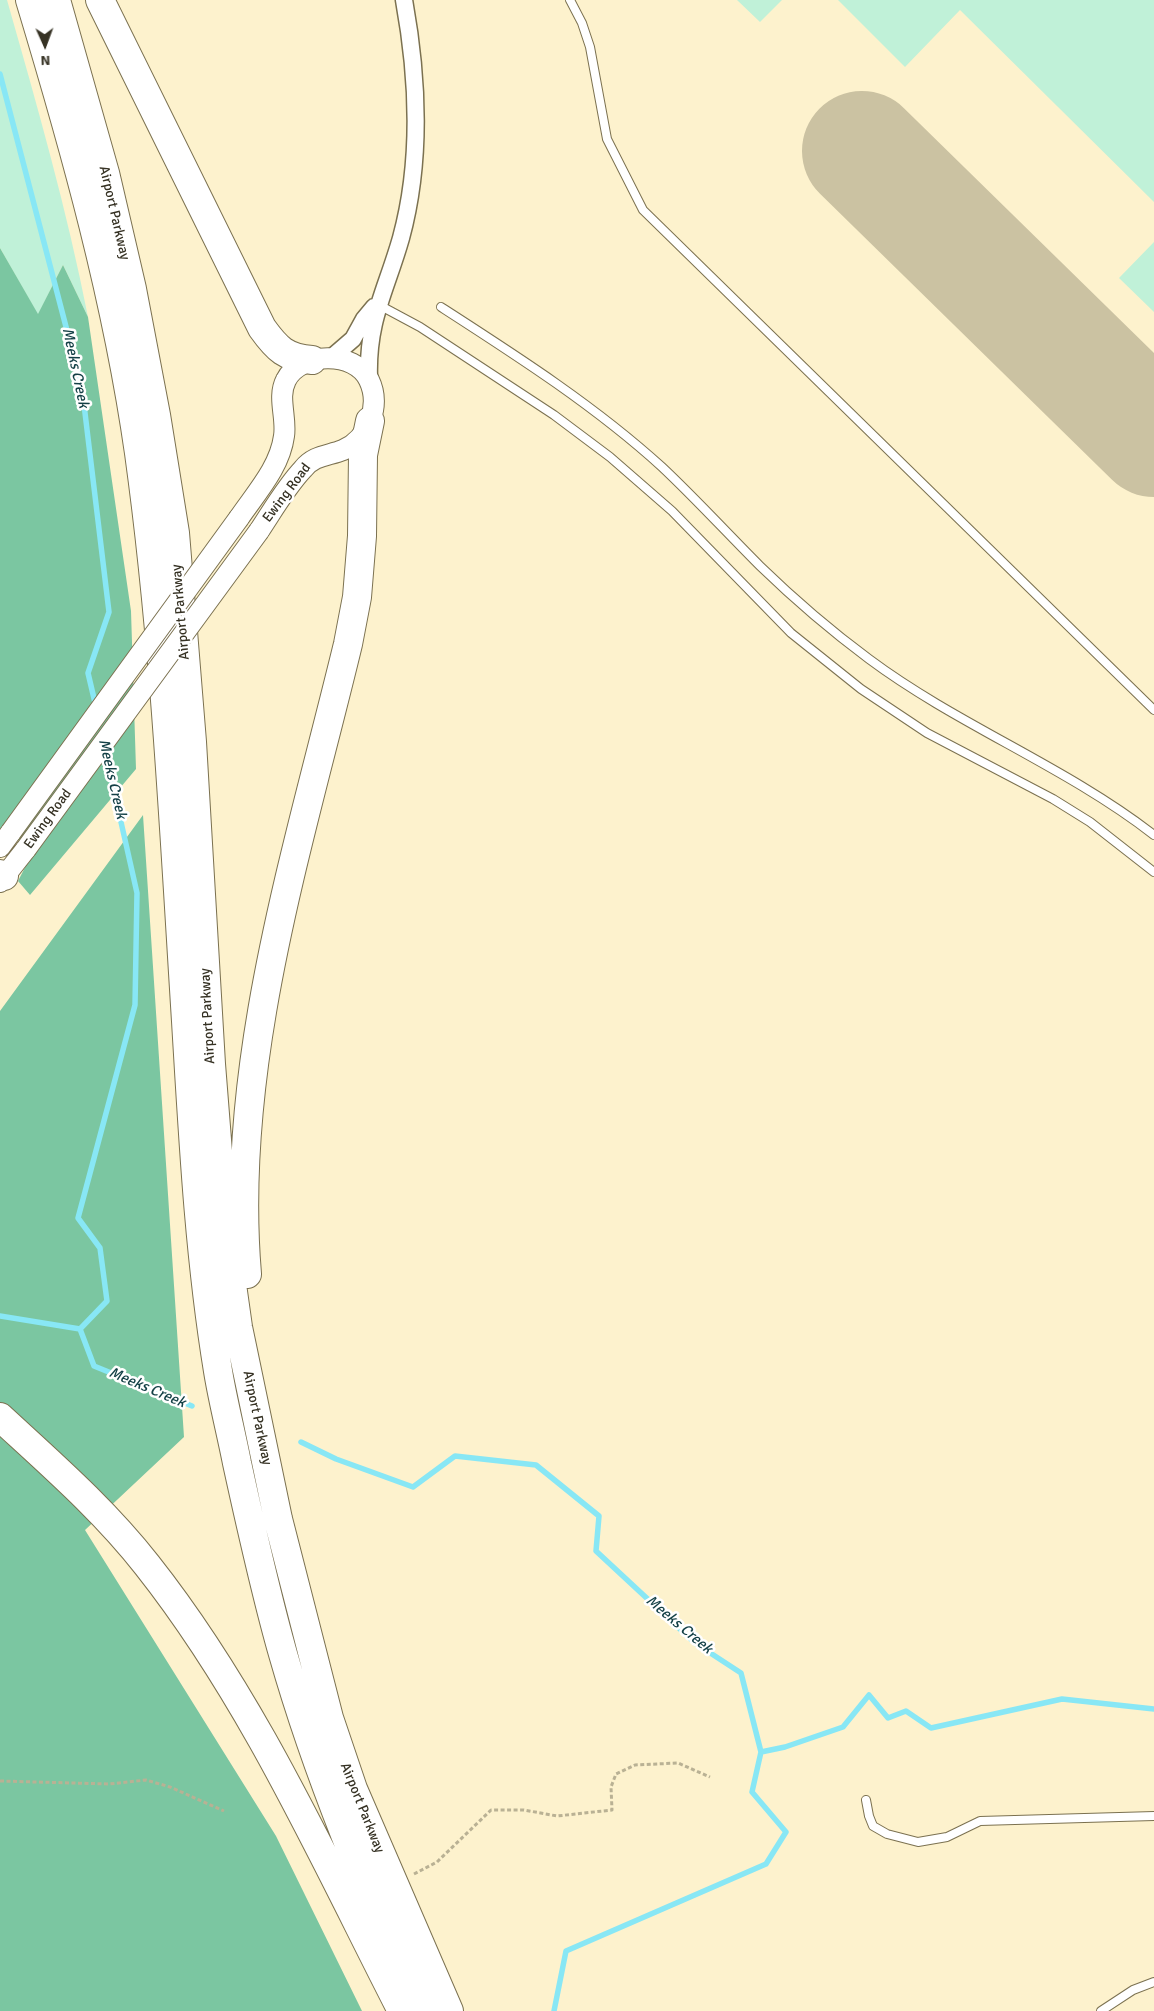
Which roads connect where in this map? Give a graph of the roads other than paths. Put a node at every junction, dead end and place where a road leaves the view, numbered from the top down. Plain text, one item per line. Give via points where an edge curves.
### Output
1 (30, 0) edge
2 (56, 0) edge
3 (100, 0) edge
4 (404, 0) edge
5 (570, 0) edge
6 (378, 304) junction
7 (441, 307) dead end
8 (321, 359) junction
9 (369, 378) junction
10 (370, 421) junction
11 (1154, 710) edge
12 (1154, 835) edge
13 (5, 839) edge
14 (1154, 872) edge
15 (1, 877) edge
16 (0, 1417) edge
17 (262, 1442) junction
18 (866, 1800) dead end
19 (1154, 1816) edge
20 (1154, 1982) edge
21 (402, 2011) edge
22 (421, 2011) edge
23 (449, 2011) edge
24 (1101, 2011) edge

1 - 22 highway, Airport Parkway via 94,223 139,452 169,750 196,1182 218,1371 252,1532 284,1657 336,1808 379,1918
2 - 17 highway, Airport Parkway via 105,173 132,289 174,532 192,742 224,1228 238,1327
3 - 8 highway via 262,328 272,343 290,356
4 - 6 street via 415,71 415,140 401,238
5 - 11 lane via 590,47 607,139 643,210
6 - 8 street via 364,319 353,339
6 - 9 street via 369,347
6 - 14 lane via 457,351 610,457 672,511 791,633 861,689 927,733 1083,818
7 - 12 lane via 546,377 641,450 699,502 782,587 869,659 938,706 1075,780
8 - 9 street via 348,362
8 - 13 street, Ewing Road, bridge via 294,370 285,380 282,395 286,427 280,453 239,518
9 - 10 street, Ewing Road via 375,407
10 - 15 street, Ewing Road, bridge via 354,443 342,450 326,453 302,469 26,849
10 - 17 highway via 363,455 357,597 270,963 252,1083 245,1243
16 - 21 highway via 110,1520 188,1622 246,1711 273,1760
17 - 23 highway, Airport Parkway via 291,1573 329,1718 353,1789
18 - 19 lane via 874,1826 887,1834 918,1842 947,1837 980,1822
20 - 24 lane via 1133,1990

